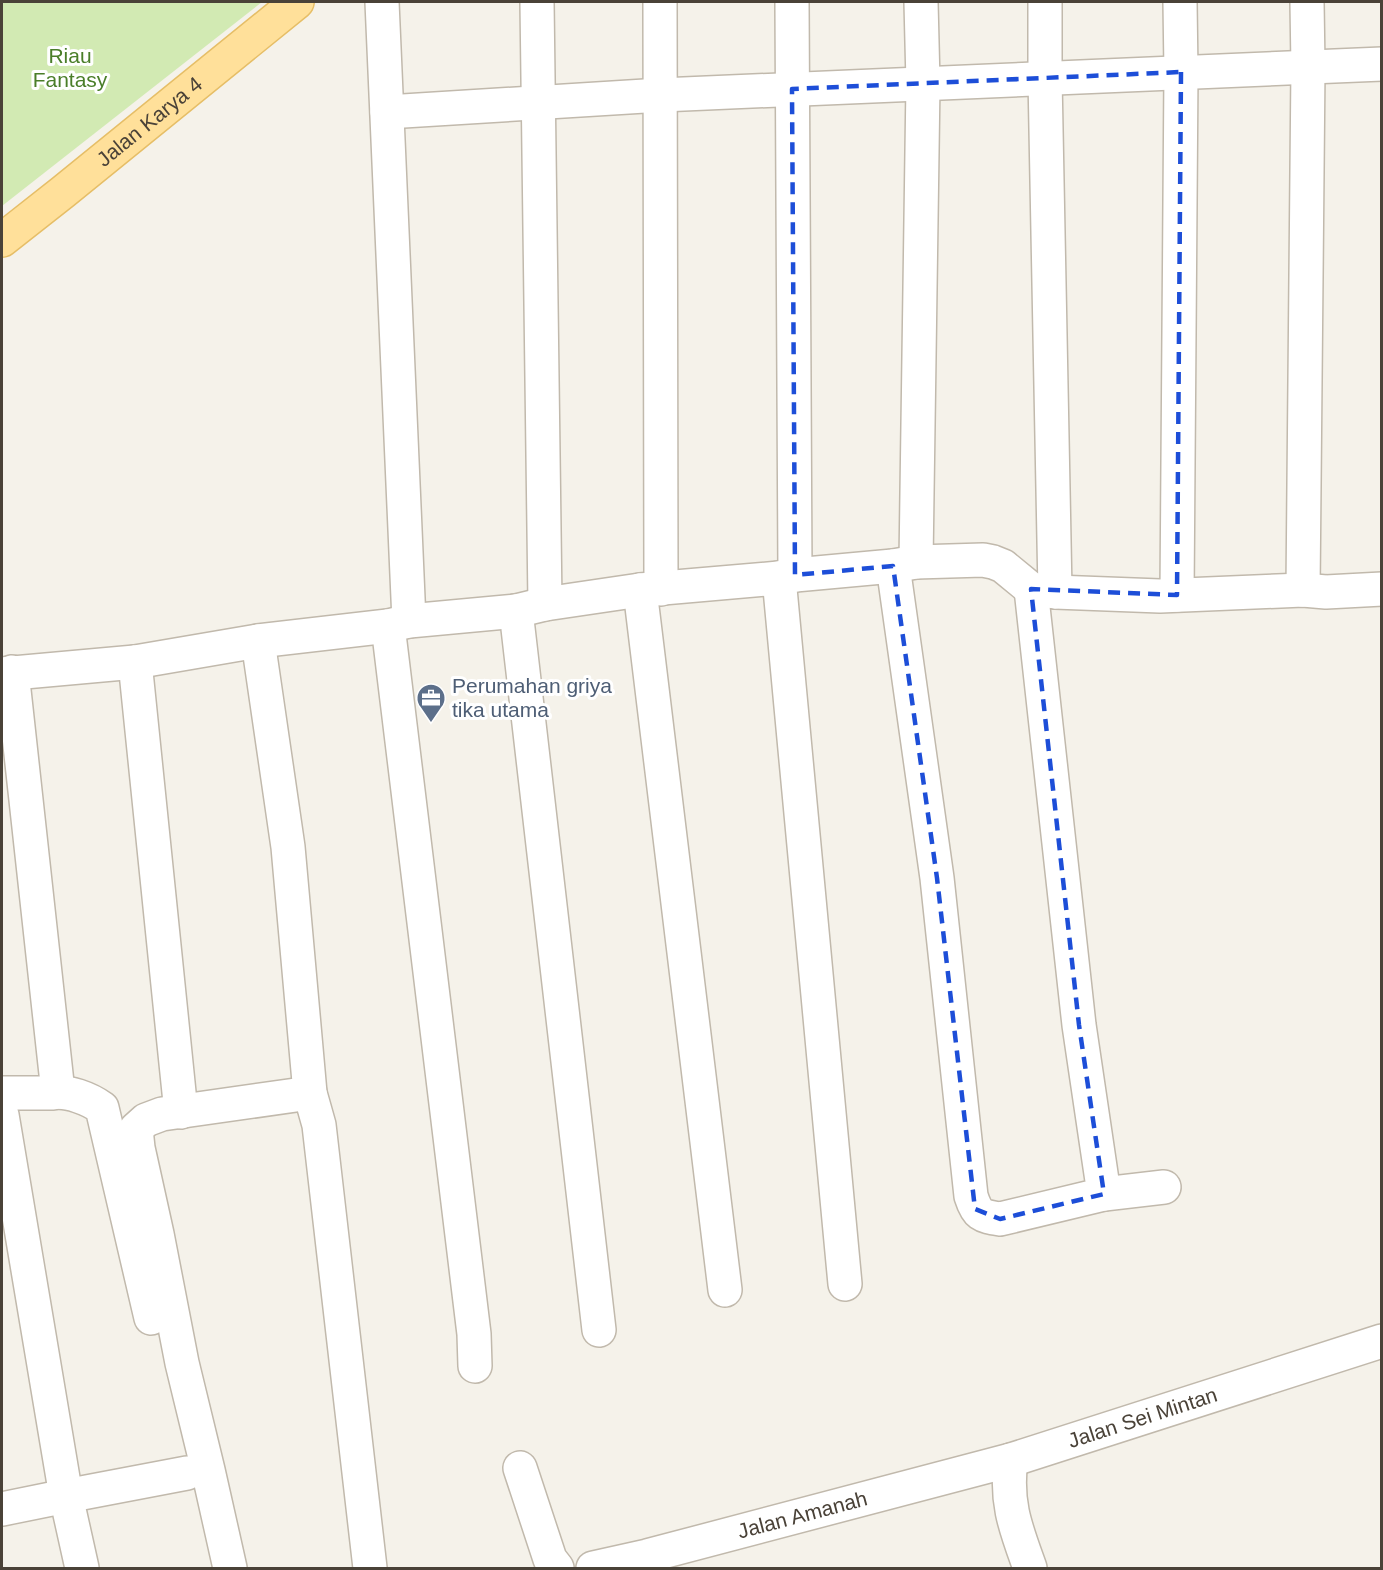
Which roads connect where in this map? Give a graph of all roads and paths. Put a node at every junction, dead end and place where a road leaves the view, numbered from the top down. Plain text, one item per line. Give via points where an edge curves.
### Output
1 (297, 2) edge
2 (382, 2) edge
3 (537, 2) edge
4 (660, 2) edge
5 (792, 2) edge
6 (921, 2) edge
7 (1045, 2) edge
8 (1180, 2) edge
9 (1307, 2) edge
10 (1382, 63) edge
11 (1308, 67) junction
12 (1181, 72) junction
13 (1045, 78) junction
14 (923, 83) junction
15 (792, 89) junction
16 (661, 95) junction
17 (538, 103) junction
18 (387, 112) junction
19 (2, 240) edge
20 (904, 564) junction
21 (787, 577) junction
22 (1382, 589) edge
23 (651, 590) junction
24 (1043, 590) junction
25 (1303, 590) junction
26 (1177, 595) junction
27 (530, 607) junction
28 (398, 624) junction
29 (258, 641) junction
30 (135, 662) junction
31 (7, 673) edge
32 (58, 1092) junction
33 (2, 1093) edge
34 (310, 1094) junction
35 (181, 1112) junction
36 (2, 1115) edge
37 (1164, 1187) dead end
38 (1104, 1194) junction
39 (845, 1284) dead end
40 (725, 1290) dead end
41 (599, 1330) dead end
42 (1382, 1341) edge
43 (475, 1366) dead end
44 (1011, 1460) junction
45 (520, 1468) dead end
46 (187, 1473) junction
47 (66, 1496) junction
48 (2, 1509) edge
49 (82, 1569) edge
50 (206, 1569) edge
51 (230, 1569) edge
52 (370, 1569) edge
53 (556, 1569) edge
54 (593, 1569) edge
55 (1030, 1569) edge

1 - 19 main road, Jalan Karya 4
2 - 18 street
3 - 17 street
4 - 16 street
5 - 15 street
6 - 14 street
7 - 13 street
8 - 12 street
9 - 11 street
10 - 11 street
11 - 12 street
11 - 25 street
12 - 13 street
12 - 26 street
13 - 14 street
13 - 24 street
14 - 15 street
14 - 20 street
15 - 16 street
15 - 21 street
16 - 17 street
16 - 23 street
17 - 18 street
17 - 27 street
18 - 28 street
20 - 21 street
20 - 24 street via 993,562
20 - 38 street via 975,1209 983,1216 1000,1219
21 - 23 street
21 - 39 street
22 - 25 street
23 - 27 street
23 - 40 street
24 - 26 street
24 - 38 street via 1078,1025
25 - 26 street
27 - 28 street
27 - 41 street
28 - 29 street
28 - 43 street
29 - 30 street
29 - 34 street via 288,847
30 - 31 street
30 - 35 street
31 - 32 street
32 - 33 street
32 - 46 street via 90,1099 102,1107
34 - 35 street
34 - 52 street via 319,1125
35 - 51 street via 146,1120 136,1129 138,1148
36 - 47 street
37 - 38 street
42 - 44 street, Jalan Sei Mintan
44 - 54 street, Jalan Amanah
44 - 55 street via 1008,1490 1013,1522
45 - 53 street
46 - 47 street
46 - 50 street
47 - 48 street
47 - 49 street

